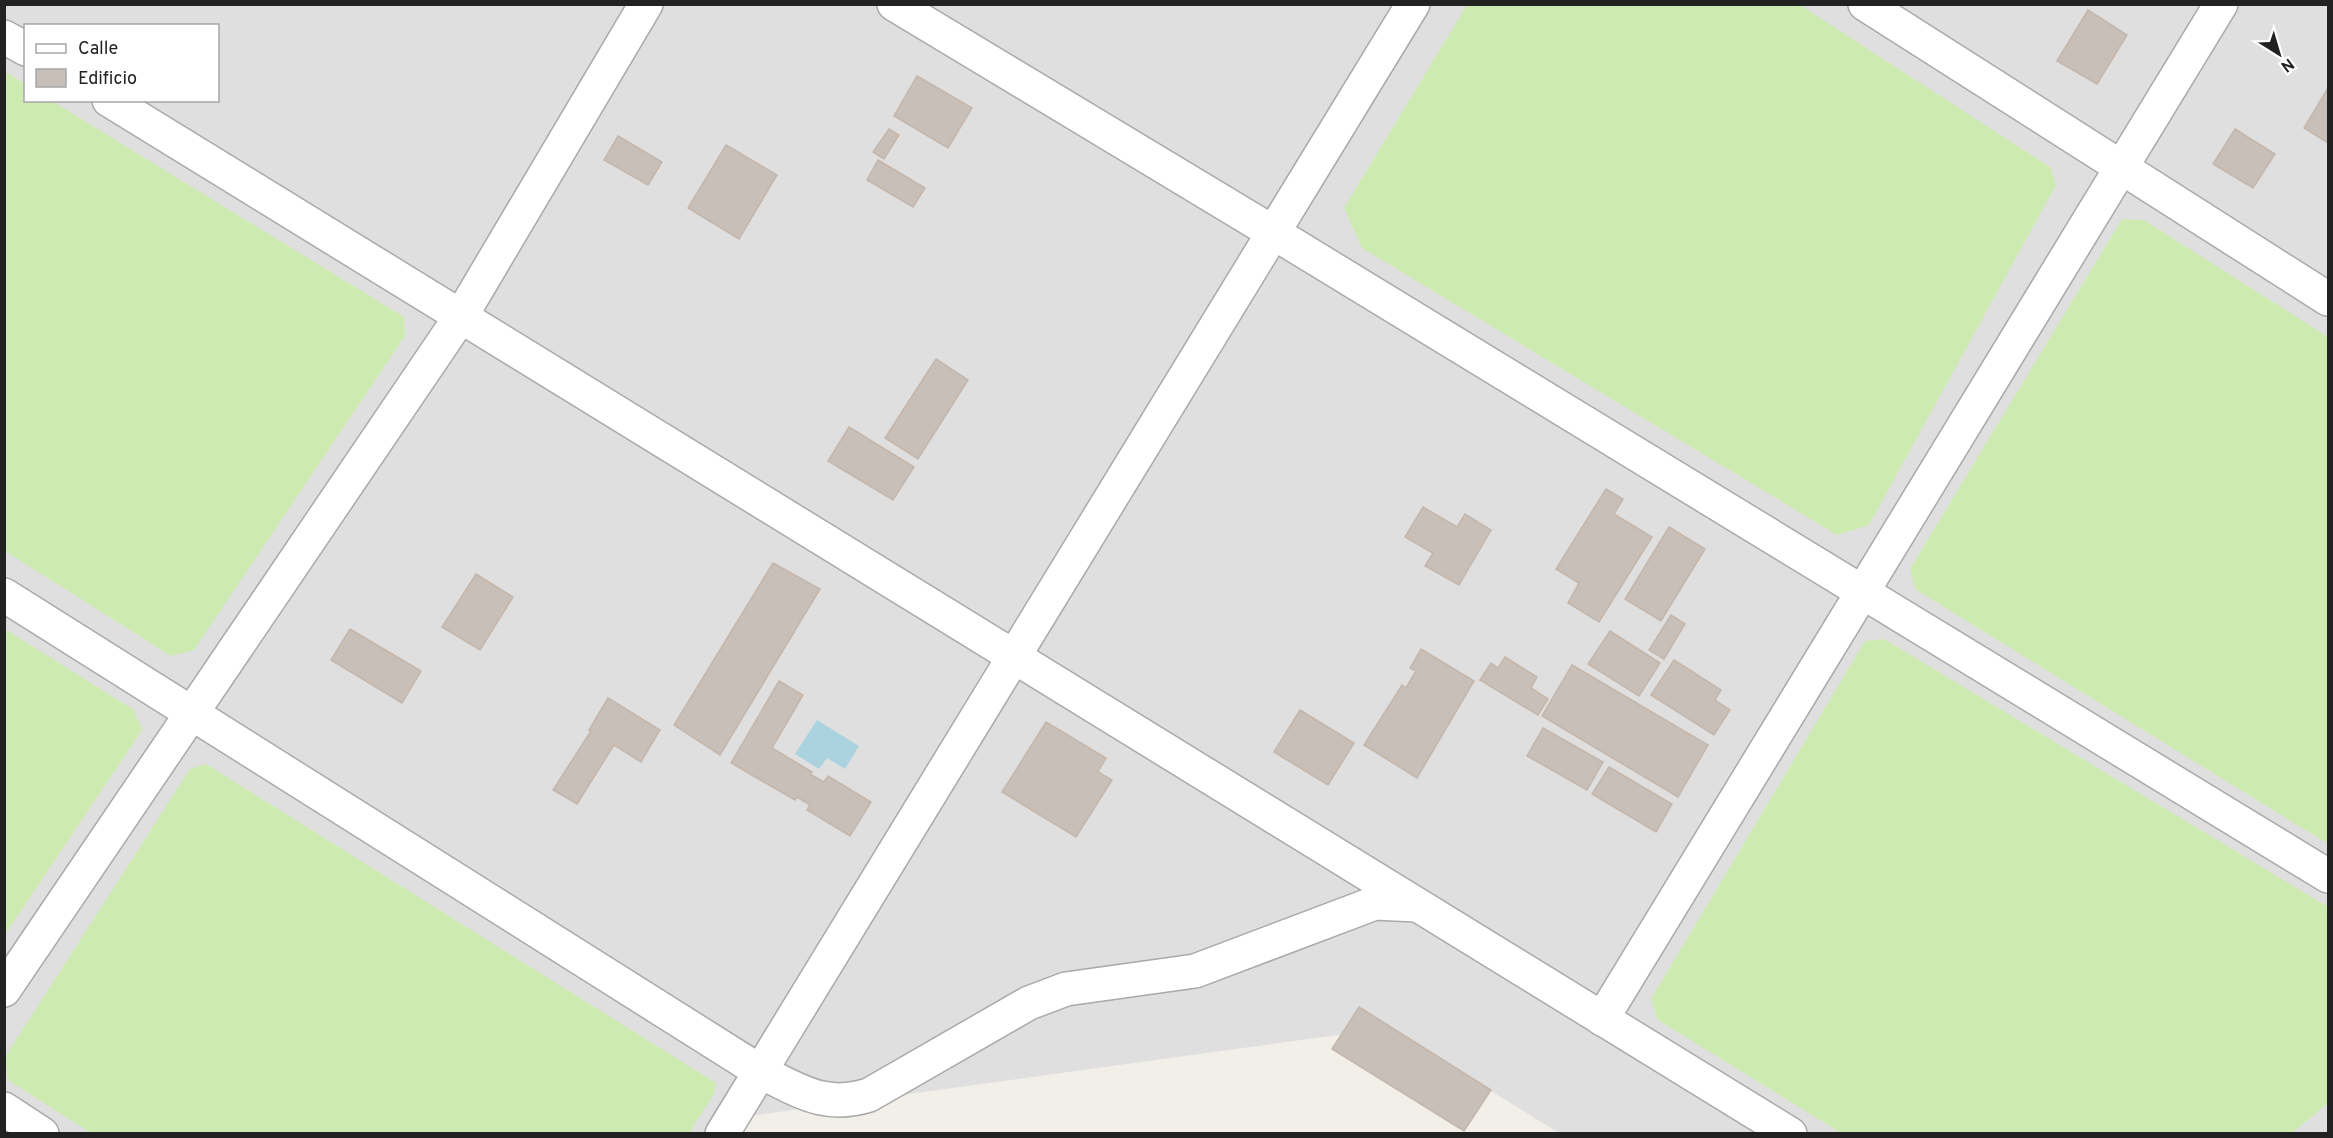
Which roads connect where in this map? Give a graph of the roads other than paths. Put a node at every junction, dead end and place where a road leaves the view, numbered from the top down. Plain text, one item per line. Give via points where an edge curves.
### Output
1 (646, 4) edge
2 (894, 4) edge
3 (1413, 4) edge
4 (1865, 4) edge
5 (2221, 4) edge
6 (4, 36) edge
7 (24, 48) edge
8 (112, 102) edge
9 (2122, 167) junction
10 (1274, 233) junction
11 (2328, 299) edge
12 (460, 316) junction
13 (1862, 591) junction
14 (4, 595) edge
15 (1015, 657) junction
16 (192, 713) junction
17 (2328, 876) edge
18 (1419, 905) junction
19 (4, 990) edge
20 (1602, 1019) junction
21 (760, 1072) junction
22 (4, 1109) edge
23 (42, 1134) edge
24 (722, 1134) edge
25 (1790, 1134) edge

1 - 12 street
2 - 10 street
3 - 10 street
4 - 9 street
5 - 9 street
6 - 7 street
8 - 12 street
9 - 11 street
9 - 13 street
10 - 13 street
10 - 15 street
12 - 15 street
12 - 16 street
13 - 17 street
13 - 20 street
14 - 16 street
15 - 18 street
15 - 21 street
16 - 19 street
16 - 21 street
18 - 20 street
18 - 21 street via 1375,903 1195,971 1065,989 1029,1004 891,1084 847,1102 816,1098
20 - 25 street
21 - 24 street
22 - 23 street

